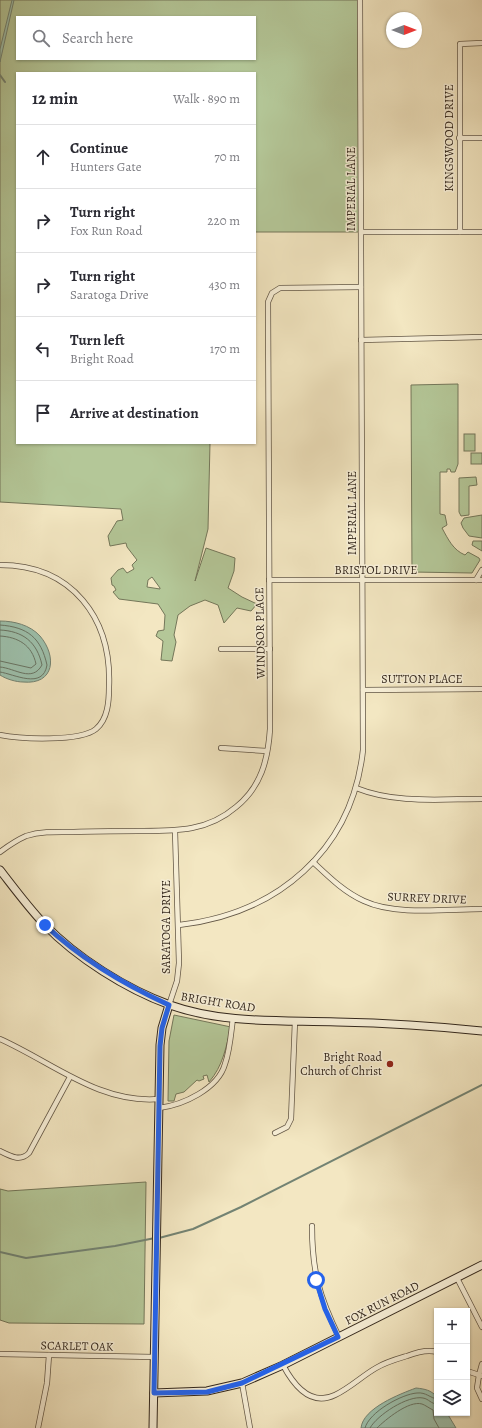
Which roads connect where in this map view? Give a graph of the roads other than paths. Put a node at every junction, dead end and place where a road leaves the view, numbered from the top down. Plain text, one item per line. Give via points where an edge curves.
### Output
1 (360, 0) edge
2 (482, 43) edge
3 (460, 138) junction
4 (482, 138) edge
5 (361, 232) junction
6 (460, 232) junction
7 (482, 232) edge
8 (361, 287) junction
9 (482, 337) edge
10 (361, 340) junction
11 (0, 565) edge
12 (482, 570) edge
13 (269, 580) junction
14 (362, 580) junction
15 (476, 580) junction
16 (482, 580) edge
17 (221, 649) dead end
18 (270, 649) junction
19 (362, 690) junction
20 (482, 690) edge
21 (0, 735) edge
22 (221, 748) dead end
23 (267, 751) junction
24 (356, 788) junction
25 (482, 799) edge
26 (175, 831) junction
27 (0, 852) edge
28 (313, 862) junction
29 (0, 870) edge
30 (482, 909) edge
31 (178, 925) junction
32 (169, 1005) junction
33 (233, 1018) junction
34 (295, 1021) junction
35 (482, 1031) edge
36 (0, 1039) edge
37 (70, 1077) junction
38 (159, 1099) junction
39 (159, 1108) junction
40 (275, 1133) dead end
41 (0, 1151) edge
42 (312, 1226) dead end
43 (482, 1265) edge
44 (457, 1278) junction
45 (482, 1327) edge
46 (338, 1337) junction
47 (434, 1352) edge
48 (0, 1354) edge
49 (49, 1355) junction
50 (154, 1357) junction
51 (482, 1364) edge
52 (283, 1365) junction
53 (470, 1372) edge
54 (480, 1376) edge
55 (242, 1383) junction
56 (154, 1393) junction
57 (482, 1399) edge
58 (38, 1428) edge
59 (153, 1428) edge
60 (250, 1428) edge

1 - 5 street, IMPERIAL LANE
2 - 3 street, KINGSWOOD DRIVE via 460,44
3 - 4 street
3 - 6 street, KINGSWOOD DRIVE
5 - 6 street
5 - 8 street, IMPERIAL LANE
6 - 7 street
8 - 10 street, IMPERIAL LANE
8 - 13 street, WINDSOR PLACE via 280,288 269,297
9 - 10 street
10 - 14 street, IMPERIAL LANE
11 - 21 street via 24,567 41,572 64,584 81,598 94,616 105,640 109,684 105,714 102,722 93,731 64,737
12 - 15 street
13 - 14 street, BRISTOL DRIVE
13 - 18 street, WINDSOR PLACE
14 - 15 street, BRISTOL DRIVE
14 - 19 street, IMPERIAL LANE
15 - 16 street, BRISTOL DRIVE
17 - 18 street
18 - 23 street, WINDSOR PLACE via 270,729
19 - 20 street, SUTTON PLACE
19 - 24 street, IMPERIAL LANE via 363,750
22 - 23 street
23 - 26 street, WINDSOR PLACE via 258,783 238,806 208,825
24 - 25 street via 370,794 404,799
24 - 28 street, IMPERIAL LANE via 338,827
26 - 27 street, WINDSOR PLACE via 45,832 23,838
26 - 31 street, SARATOGA DRIVE
28 - 30 street, SURREY DRIVE via 346,892 379,906 405,910
28 - 31 street, IMPERIAL LANE via 286,886 249,908 211,920
29 - 32 street, BRIGHT ROAD via 36,915 68,946 108,974
31 - 32 street, SARATOGA DRIVE via 178,972
32 - 33 street, BRIGHT ROAD
32 - 38 street, SARATOGA DRIVE via 161,1037
33 - 34 street, BRIGHT ROAD
33 - 39 street via 225,1065 217,1078 207,1089 179,1104
34 - 35 street, BRIGHT ROAD via 382,1023
34 - 40 street via 293,1111 287,1127
36 - 37 street
37 - 38 street via 108,1093
37 - 41 street via 29,1153 17,1158
38 - 39 street, SARATOGA DRIVE
39 - 50 street, SARATOGA DRIVE
42 - 46 street via 316,1280 325,1309
43 - 44 street, FOX RUN ROAD
44 - 45 street
44 - 46 street, FOX RUN ROAD
46 - 52 street, FOX RUN ROAD
47 - 52 street via 417,1352 388,1362 326,1398 300,1391
48 - 49 street, SCARLET OAK
49 - 50 street, SCARLET OAK
49 - 58 street via 47,1383
50 - 56 street, SARATOGA DRIVE
51 - 54 street
52 - 55 street, FOX RUN ROAD
53 - 54 street
54 - 57 street via 477,1388
55 - 56 street, FOX RUN ROAD via 207,1392
55 - 60 street
56 - 59 street, SARATOGA DRIVE

